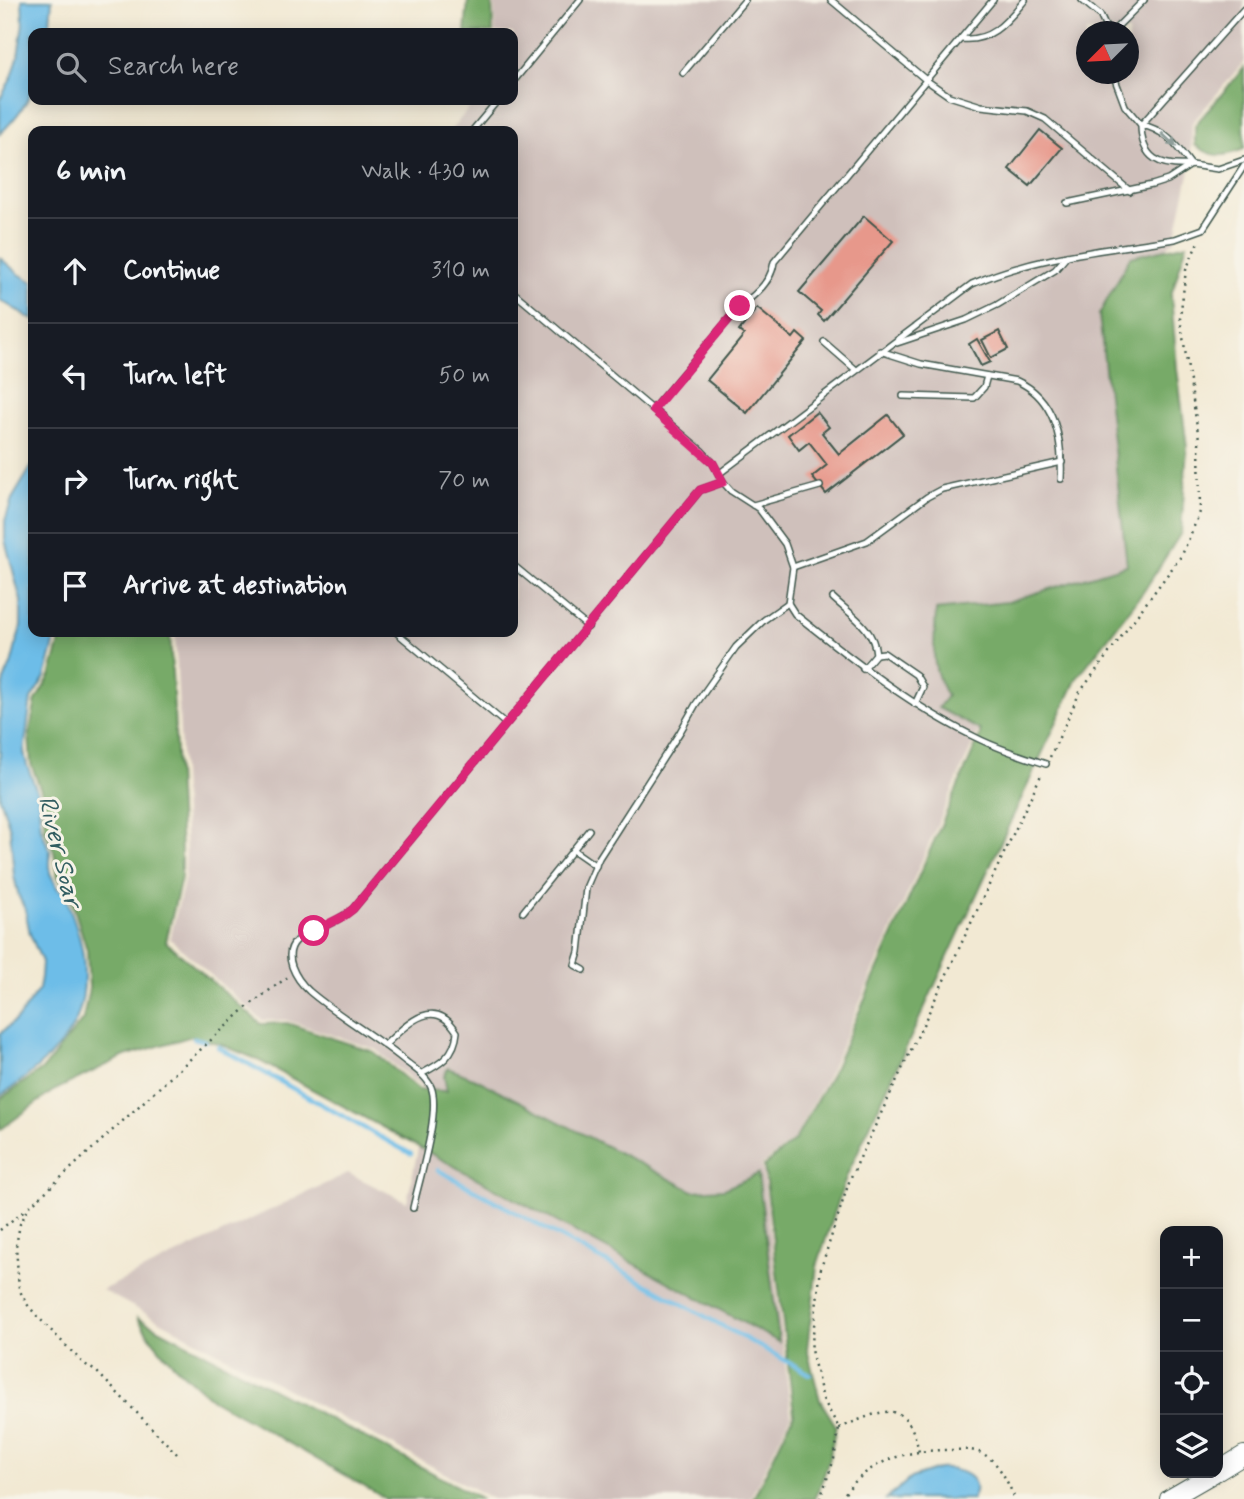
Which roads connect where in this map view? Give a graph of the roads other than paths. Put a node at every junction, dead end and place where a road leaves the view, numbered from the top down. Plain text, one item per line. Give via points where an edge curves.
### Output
1 (580, 0) edge
2 (745, 0) edge
3 (831, 0) edge
4 (993, 0) edge
5 (1025, 0) edge
6 (1082, 0) edge
7 (1144, 0) edge
8 (1244, 9) edge
9 (1103, 21) edge
10 (1122, 21) edge
11 (961, 39) junction
12 (683, 73) dead end
13 (518, 76) edge
14 (926, 80) junction
15 (1117, 84) edge
16 (494, 105) edge
17 (1141, 125) junction
18 (476, 126) edge
19 (1244, 160) edge
20 (1191, 165) junction
21 (1244, 166) edge
22 (1130, 191) junction
23 (1067, 204) dead end
24 (1067, 256) junction
25 (518, 296) edge
26 (824, 342) dead end
27 (890, 345) junction
28 (880, 351) junction
29 (855, 369) junction
30 (987, 376) junction
31 (903, 396) dead end
32 (653, 410) junction
33 (1062, 462) junction
34 (720, 473) junction
35 (1061, 479) dead end
36 (723, 482) junction
37 (820, 486) dead end
38 (754, 505) junction
39 (793, 567) junction
40 (518, 569) edge
41 (833, 598) dead end
42 (788, 603) junction
43 (588, 627) junction
44 (402, 637) edge
45 (876, 654) junction
46 (863, 668) junction
47 (915, 704) junction
48 (506, 723) junction
49 (1046, 764) road end
50 (589, 830) dead end
51 (573, 850) junction
52 (596, 866) junction
53 (523, 912) dead end
54 (584, 970) dead end
55 (385, 1045) junction
56 (422, 1074) junction
57 (413, 1208) dead end
58 (1244, 1455) edge
59 (1223, 1468) edge
60 (1206, 1478) edge
61 (1169, 1499) edge

1 - 13 lane
2 - 12 lane
3 - 14 lane
4 - 11 lane
5 - 11 lane via 993,33
6 - 9 lane
7 - 10 lane
8 - 17 lane
11 - 14 lane
14 - 22 lane via 962,102 1027,111 1045,119
14 - 32 lane via 774,262 773,273
15 - 17 lane via 1125,106
16 - 18 lane
17 -> 20 lane via 1163,133
17 - 20 lane via 1150,157 1172,166
19 - 20 lane via 1218,169
20 - 22 lane via 1168,180
21 - 24 lane via 1203,229 1175,239
22 - 23 lane
24 - 27 lane via 1055,270 997,305
24 - 27 lane via 1024,265 972,284
25 - 32 lane
26 - 29 lane
27 - 28 lane
28 - 29 lane
28 - 30 lane
29 - 34 lane
30 - 31 lane via 974,398
30 - 33 lane via 1017,381 1039,394 1052,416
32 - 34 lane via 701,450
33 - 35 lane
33 - 39 lane via 942,489 867,541
34 - 36 lane
36 - 38 lane
36 - 43 lane via 700,490
37 - 38 lane
38 - 39 lane via 776,529
39 - 42 lane
40 - 43 lane
41 - 45 lane via 868,629
42 - 46 lane via 795,614
42 - 52 lane via 736,647
43 - 48 lane
44 - 48 lane
45 - 46 lane
45 - 47 lane via 884,653 916,676 923,687
46 - 47 lane
47 - 49 lane via 982,741
48 - 55 lane via 353,909 297,940 290,954 294,972 309,991
50 - 51 lane
51 - 52 lane
51 - 53 lane
52 - 54 lane via 586,888 575,965
55 - 56 lane
55 - 56 lane via 417,1018 429,1013 446,1018 457,1032 456,1045 445,1060
56 - 57 lane via 431,1086 435,1111
58 - 59 highway
60 - 61 highway

